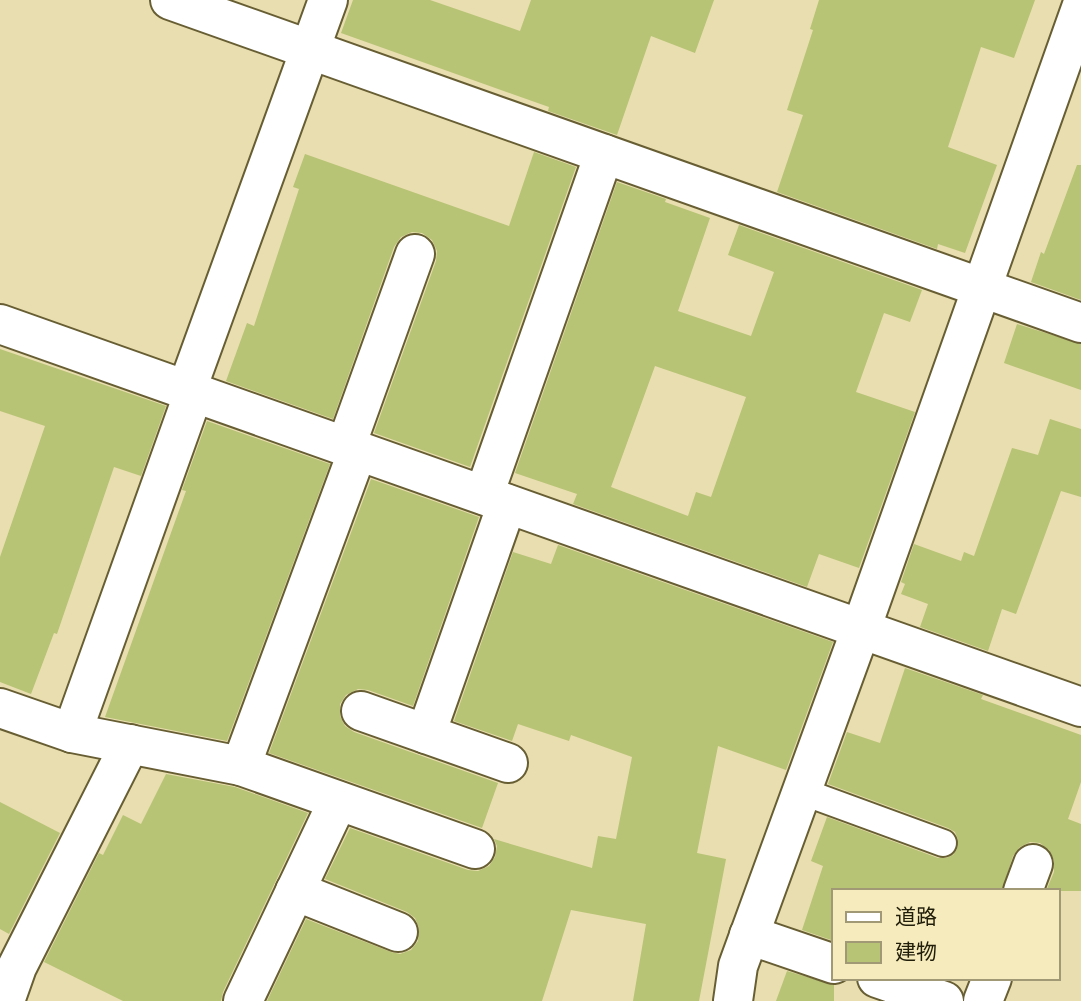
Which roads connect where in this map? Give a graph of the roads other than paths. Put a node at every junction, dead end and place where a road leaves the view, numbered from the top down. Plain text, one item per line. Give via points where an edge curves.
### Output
1 (170, 0) edge
2 (328, 0) edge
3 (1081, 8) edge
4 (310, 50) junction
5 (604, 154) junction
6 (415, 254) dead end
7 (982, 288) junction
8 (1081, 323) edge
9 (0, 324) edge
10 (190, 391) junction
11 (352, 448) junction
12 (495, 499) junction
13 (861, 629) junction
14 (1081, 707) edge
15 (0, 708) edge
16 (361, 711) dead end
17 (72, 733) junction
18 (426, 734) junction
19 (130, 744) junction
20 (508, 763) dead end
21 (241, 766) junction
22 (801, 791) junction
23 (338, 801) junction
24 (943, 843) dead end
25 (475, 849) dead end
26 (296, 891) junction
27 (398, 932) dead end
28 (749, 935) junction
29 (832, 963) edge
30 (883, 980) edge
31 (991, 980) edge
32 (13, 997) edge
33 (243, 1001) edge
34 (733, 1001) edge
35 (944, 1001) edge
36 (984, 1001) edge

1 - 4 street
2 - 4 street
3 - 7 street
4 - 5 street
4 - 10 street
5 - 7 street
5 - 12 street
6 - 11 street
7 - 8 street
7 - 13 street
9 - 10 street
10 - 11 street
10 - 17 street
11 - 12 street
11 - 21 street
12 - 13 street
12 - 18 street
13 - 14 street
13 - 22 street
15 - 17 street
16 - 18 street
17 - 19 street
18 - 20 street
19 - 21 street
19 - 32 street via 17,967
21 - 23 street
22 - 24 lane
22 - 28 street
23 - 25 street
23 - 26 street
26 - 27 street
26 - 33 street
28 - 29 street
28 - 34 street
30 - 35 street
31 - 36 street

